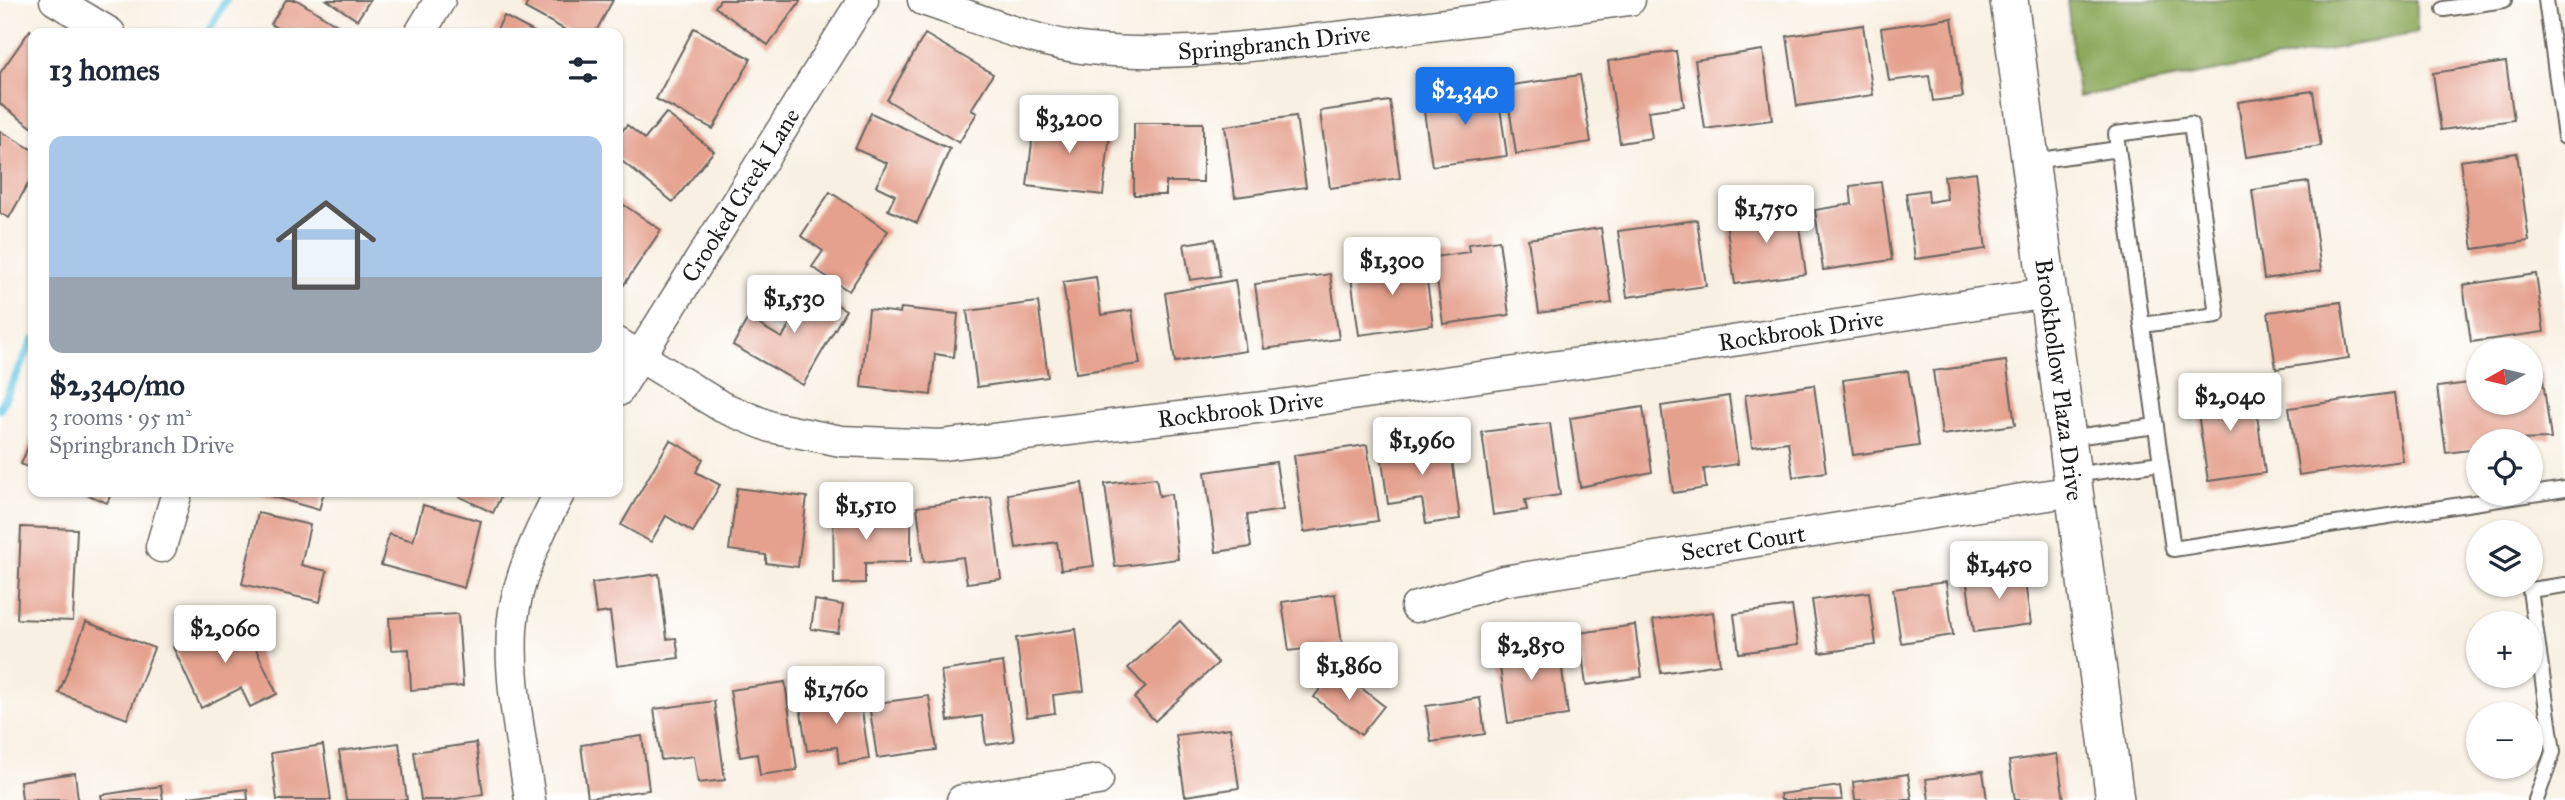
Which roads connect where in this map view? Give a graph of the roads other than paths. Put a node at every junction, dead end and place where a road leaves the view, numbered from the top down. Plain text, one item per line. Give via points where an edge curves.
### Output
1 (55, 0) edge
2 (440, 0) edge
3 (863, 0) edge
4 (923, 0) edge
5 (1630, 0) edge
6 (2009, 0) edge
7 (2504, 0) edge
8 (2546, 0) edge
9 (2444, 9) dead end
10 (102, 28) edge
11 (423, 28) edge
12 (2561, 81) edge
13 (2565, 137) edge
14 (2118, 149) junction
15 (2030, 161) junction
16 (2047, 293) junction
17 (2142, 325) junction
18 (629, 350) edge
19 (623, 372) edge
20 (2156, 426) junction
21 (2067, 438) junction
22 (2161, 463) junction
23 (2073, 483) junction
24 (2565, 489) edge
25 (176, 497) edge
26 (557, 497) edge
27 (161, 547) dead end
28 (2565, 585) edge
29 (1416, 607) dead end
30 (1098, 780) dead end
31 (530, 800) edge
32 (962, 800) edge
33 (2115, 800) edge
34 (2536, 800) edge

1 - 10 street
2 - 11 street
3 - 18 street, Crooked Creek Lane
4 - 5 street, Springbranch Drive via 1034,37 1136,53 1189,53 1367,34
6 - 15 street, Brookhollow Plaza Drive
7 - 9 lane
8 - 12 lane
12 - 13 lane
14 - 15 lane
14 - 17 lane
14 - 17 lane via 2116,134 2191,124 2217,315
15 - 16 street, Brookhollow Plaza Drive
16 - 18 street, Rockbrook Drive via 1273,406 941,445 841,441 771,428 722,407
16 - 21 street, Brookhollow Plaza Drive
17 - 20 lane
18 - 19 street, Crooked Creek Lane
20 - 21 lane
20 - 22 lane
21 - 23 street, Brookhollow Plaza Drive
22 - 23 lane
22 - 24 lane via 2173,549
23 - 29 street, Secret Court via 1503,582
23 - 33 street, Brookhollow Plaza Drive
25 - 27 street
26 - 31 street via 519,594 512,628 514,694
28 - 34 lane via 2530,590 2553,752
30 - 32 street

